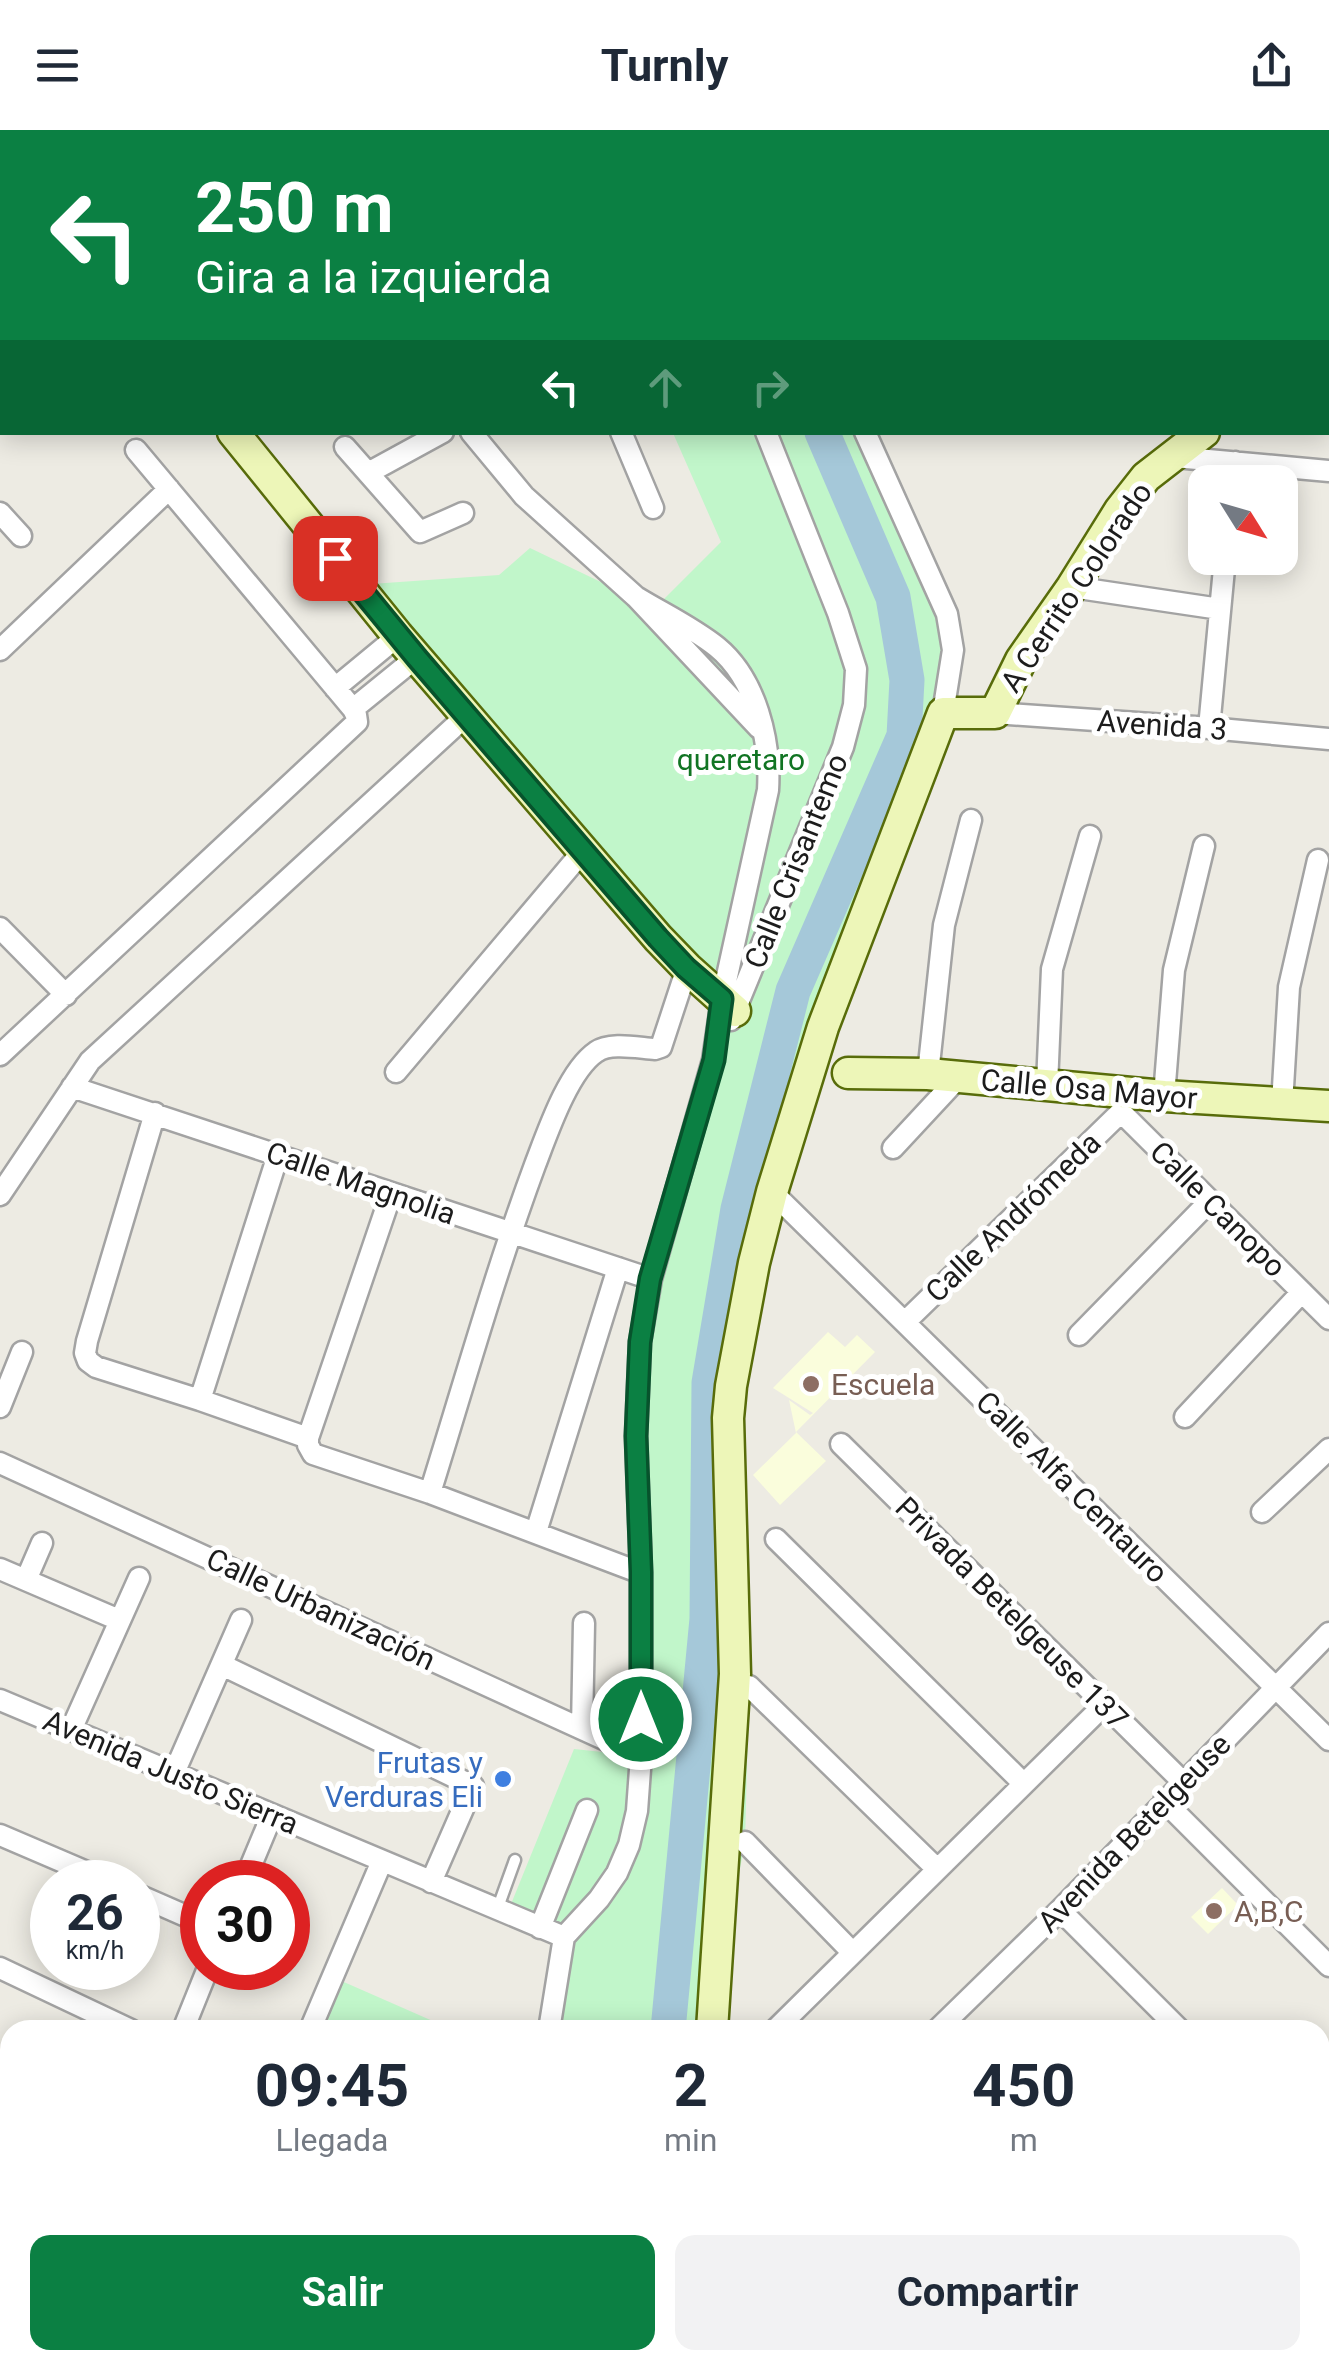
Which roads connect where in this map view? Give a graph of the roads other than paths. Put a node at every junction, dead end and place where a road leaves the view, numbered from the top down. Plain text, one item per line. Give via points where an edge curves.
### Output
1 (235, 435) edge
2 (438, 435) edge
3 (473, 435) edge
4 (622, 435) edge
5 (767, 435) edge
6 (866, 435) edge
7 (1201, 435) edge
8 (345, 447) dead end
9 (136, 450) dead end
10 (1175, 457) junction
11 (1206, 465) edge
12 (1298, 471) edge
13 (1329, 471) edge
14 (368, 473) junction
15 (169, 489) junction
16 (653, 508) dead end
17 (463, 512) dead end
18 (0, 514) edge
19 (21, 536) dead end
20 (1223, 575) edge
21 (1072, 588) junction
22 (1220, 608) junction
23 (408, 647) junction
24 (0, 650) edge
25 (335, 688) junction
26 (353, 710) junction
27 (943, 713) junction
28 (995, 713) junction
29 (467, 715) junction
30 (1209, 728) junction
31 (1328, 733) edge
32 (971, 820) dead end
33 (1090, 836) dead end
34 (1204, 846) dead end
35 (584, 851) junction
36 (1318, 860) dead end
37 (0, 928) edge
38 (686, 968) junction
39 (66, 994) junction
40 (728, 1005) junction
41 (0, 1055) edge
42 (396, 1072) dead end
43 (848, 1073) dead end
44 (928, 1074) junction
45 (959, 1077) junction
46 (1047, 1085) junction
47 (72, 1087) junction
48 (1164, 1096) junction
49 (1122, 1102) junction
50 (1282, 1104) junction
51 (1329, 1106) edge
52 (156, 1114) junction
53 (893, 1148) dead end
54 (278, 1155) junction
55 (772, 1192) junction
56 (391, 1194) junction
57 (0, 1195) edge
58 (1210, 1202) junction
59 (510, 1234) junction
60 (618, 1268) junction
61 (650, 1279) junction
62 (1302, 1292) junction
63 (1329, 1319) edge
64 (905, 1322) junction
65 (1079, 1336) dead end
66 (22, 1352) dead end
67 (200, 1400) junction
68 (0, 1407) edge
69 (1184, 1417) dead end
70 (308, 1438) junction
71 (842, 1444) dead end
72 (1329, 1449) edge
73 (0, 1463) edge
74 (430, 1493) junction
75 (1262, 1512) dead end
76 (536, 1532) junction
77 (776, 1539) dead end
78 (42, 1543) dead end
79 (0, 1569) edge
80 (641, 1572) junction
81 (140, 1578) dead end
82 (26, 1580) junction
83 (120, 1620) junction
84 (242, 1620) dead end
85 (584, 1623) dead end
86 (1329, 1633) edge
87 (222, 1665) junction
88 (749, 1686) dead end
89 (1276, 1688) junction
90 (0, 1700) edge
91 (1105, 1704) junction
92 (582, 1729) junction
93 (70, 1730) junction
94 (1329, 1740) edge
95 (641, 1756) junction
96 (174, 1774) junction
97 (1183, 1782) junction
98 (1023, 1783) junction
99 (1164, 1802) junction
100 (587, 1810) dead end
101 (272, 1815) junction
102 (0, 1835) edge
103 (745, 1842) dead end
104 (59, 1860) edge
105 (253, 1860) edge
106 (515, 1860) dead end
107 (382, 1862) junction
108 (936, 1869) junction
109 (431, 1882) junction
110 (496, 1910) junction
111 (1060, 1910) junction
112 (540, 1928) junction
113 (564, 1938) junction
114 (852, 1952) junction
115 (1329, 1966) edge
116 (0, 1968) edge
117 (199, 1990) edge
118 (111, 2020) edge
119 (187, 2020) edge
120 (314, 2020) edge
121 (551, 2020) edge
122 (713, 2020) edge
123 (786, 2020) edge
124 (953, 2020) edge
125 (1170, 2020) edge

1 - 23 main road
2 - 14 street
3 - 40 street via 524,496 636,597 717,647 737,666 753,699 770,762 768,790
4 - 16 street
5 - 40 street, Calle Crisantemo via 838,613 856,669 854,705 844,747
6 - 27 street via 947,614 953,650
7 - 10 main road, A Cerrito Colorado
8 - 14 street
9 - 15 street
10 - 11 street
10 - 21 main road, A Cerrito Colorado via 1146,477 1120,510
12 - 13 street
14 - 17 street via 420,532
15 - 24 street
15 - 25 street
18 - 19 street
20 - 22 street
21 - 22 street
21 - 28 main road, A Cerrito Colorado via 1021,660
22 - 30 street
23 - 25 street
23 - 26 street
23 - 29 main road
25 - 26 street
26 - 39 street via 357,722 351,729
27 - 28 main road, A Cerrito Colorado
27 - 55 main road via 823,1027
28 - 30 street, Avenida 3
29 - 35 main road
29 - 47 street via 109,1043
30 - 31 street, Avenida 3
32 - 44 street via 944,924
33 - 46 street via 1052,969
34 - 48 street via 1174,970
35 - 38 main road
35 - 42 street
36 - 50 street via 1289,987
37 - 39 street
38 - 40 main road
38 - 59 street via 661,1047 604,1047 580,1068 553,1118
39 - 41 street
40 - 61 street
43 - 44 main road, Calle Osa Mayor
44 - 45 main road, Calle Osa Mayor
45 - 46 main road, Calle Osa Mayor
45 - 53 street
46 - 49 main road, Calle Osa Mayor
47 - 52 street, Calle Magnolia
47 - 57 street
48 - 49 main road, Calle Osa Mayor
48 - 50 main road, Calle Osa Mayor
49 - 58 street, Calle Canopo
49 - 64 street, Calle Andrómeda
50 - 51 main road, Calle Osa Mayor
52 - 54 street, Calle Magnolia
52 - 67 street via 86,1353 96,1367
54 - 56 street, Calle Magnolia
54 - 67 street
55 - 64 street, Calle Alfa Centauro
55 - 122 main road via 728,1418 735,1674
56 - 59 street, Calle Magnolia
56 - 70 street
58 - 62 street, Calle Canopo
58 - 65 street
59 - 60 street, Calle Magnolia
59 - 74 street
60 - 61 street, Calle Magnolia
60 - 76 street
61 - 80 street via 636,1436
62 - 63 street, Calle Canopo
62 - 69 street
64 - 89 street, Calle Alfa Centauro
66 - 68 street
67 - 70 street
70 - 74 street via 312,1454
71 - 91 street, Privada Betelgeuse 137
72 - 75 street
73 - 92 street, Calle Urbanización
74 - 76 street
76 - 80 street
77 - 98 street
78 - 82 street
79 - 82 street
80 - 95 street
81 - 83 street
82 - 83 street
83 - 93 street
84 - 87 street
85 - 92 street
86 - 89 street, Avenida Betelgeuse
87 - 96 street
87 - 109 street via 474,1786
88 - 108 street
89 - 94 street, Calle Alfa Centauro
89 - 97 street, Avenida Betelgeuse
90 - 93 street, Avenida Justo Sierra
91 - 97 street, Privada Betelgeuse 137
91 - 98 street
92 - 95 street, Calle Urbanización
93 - 96 street, Avenida Justo Sierra
95 - 113 street via 629,1845 599,1899
96 - 101 street, Avenida Justo Sierra
97 - 99 street, Avenida Betelgeuse
98 - 108 street
99 - 111 street, Avenida Betelgeuse
99 - 115 street
100 - 112 street
101 - 105 street
101 - 107 street, Avenida Justo Sierra
102 - 104 street
103 - 114 street
106 - 110 lane
107 - 109 street, Avenida Justo Sierra
107 - 120 street
108 - 114 street
109 - 110 street, Avenida Justo Sierra
110 - 112 street, Avenida Justo Sierra
111 - 124 street, Avenida Betelgeuse
111 - 125 street
112 - 113 street, Avenida Justo Sierra
113 - 121 street
114 - 123 street
116 - 118 street
117 - 119 street

